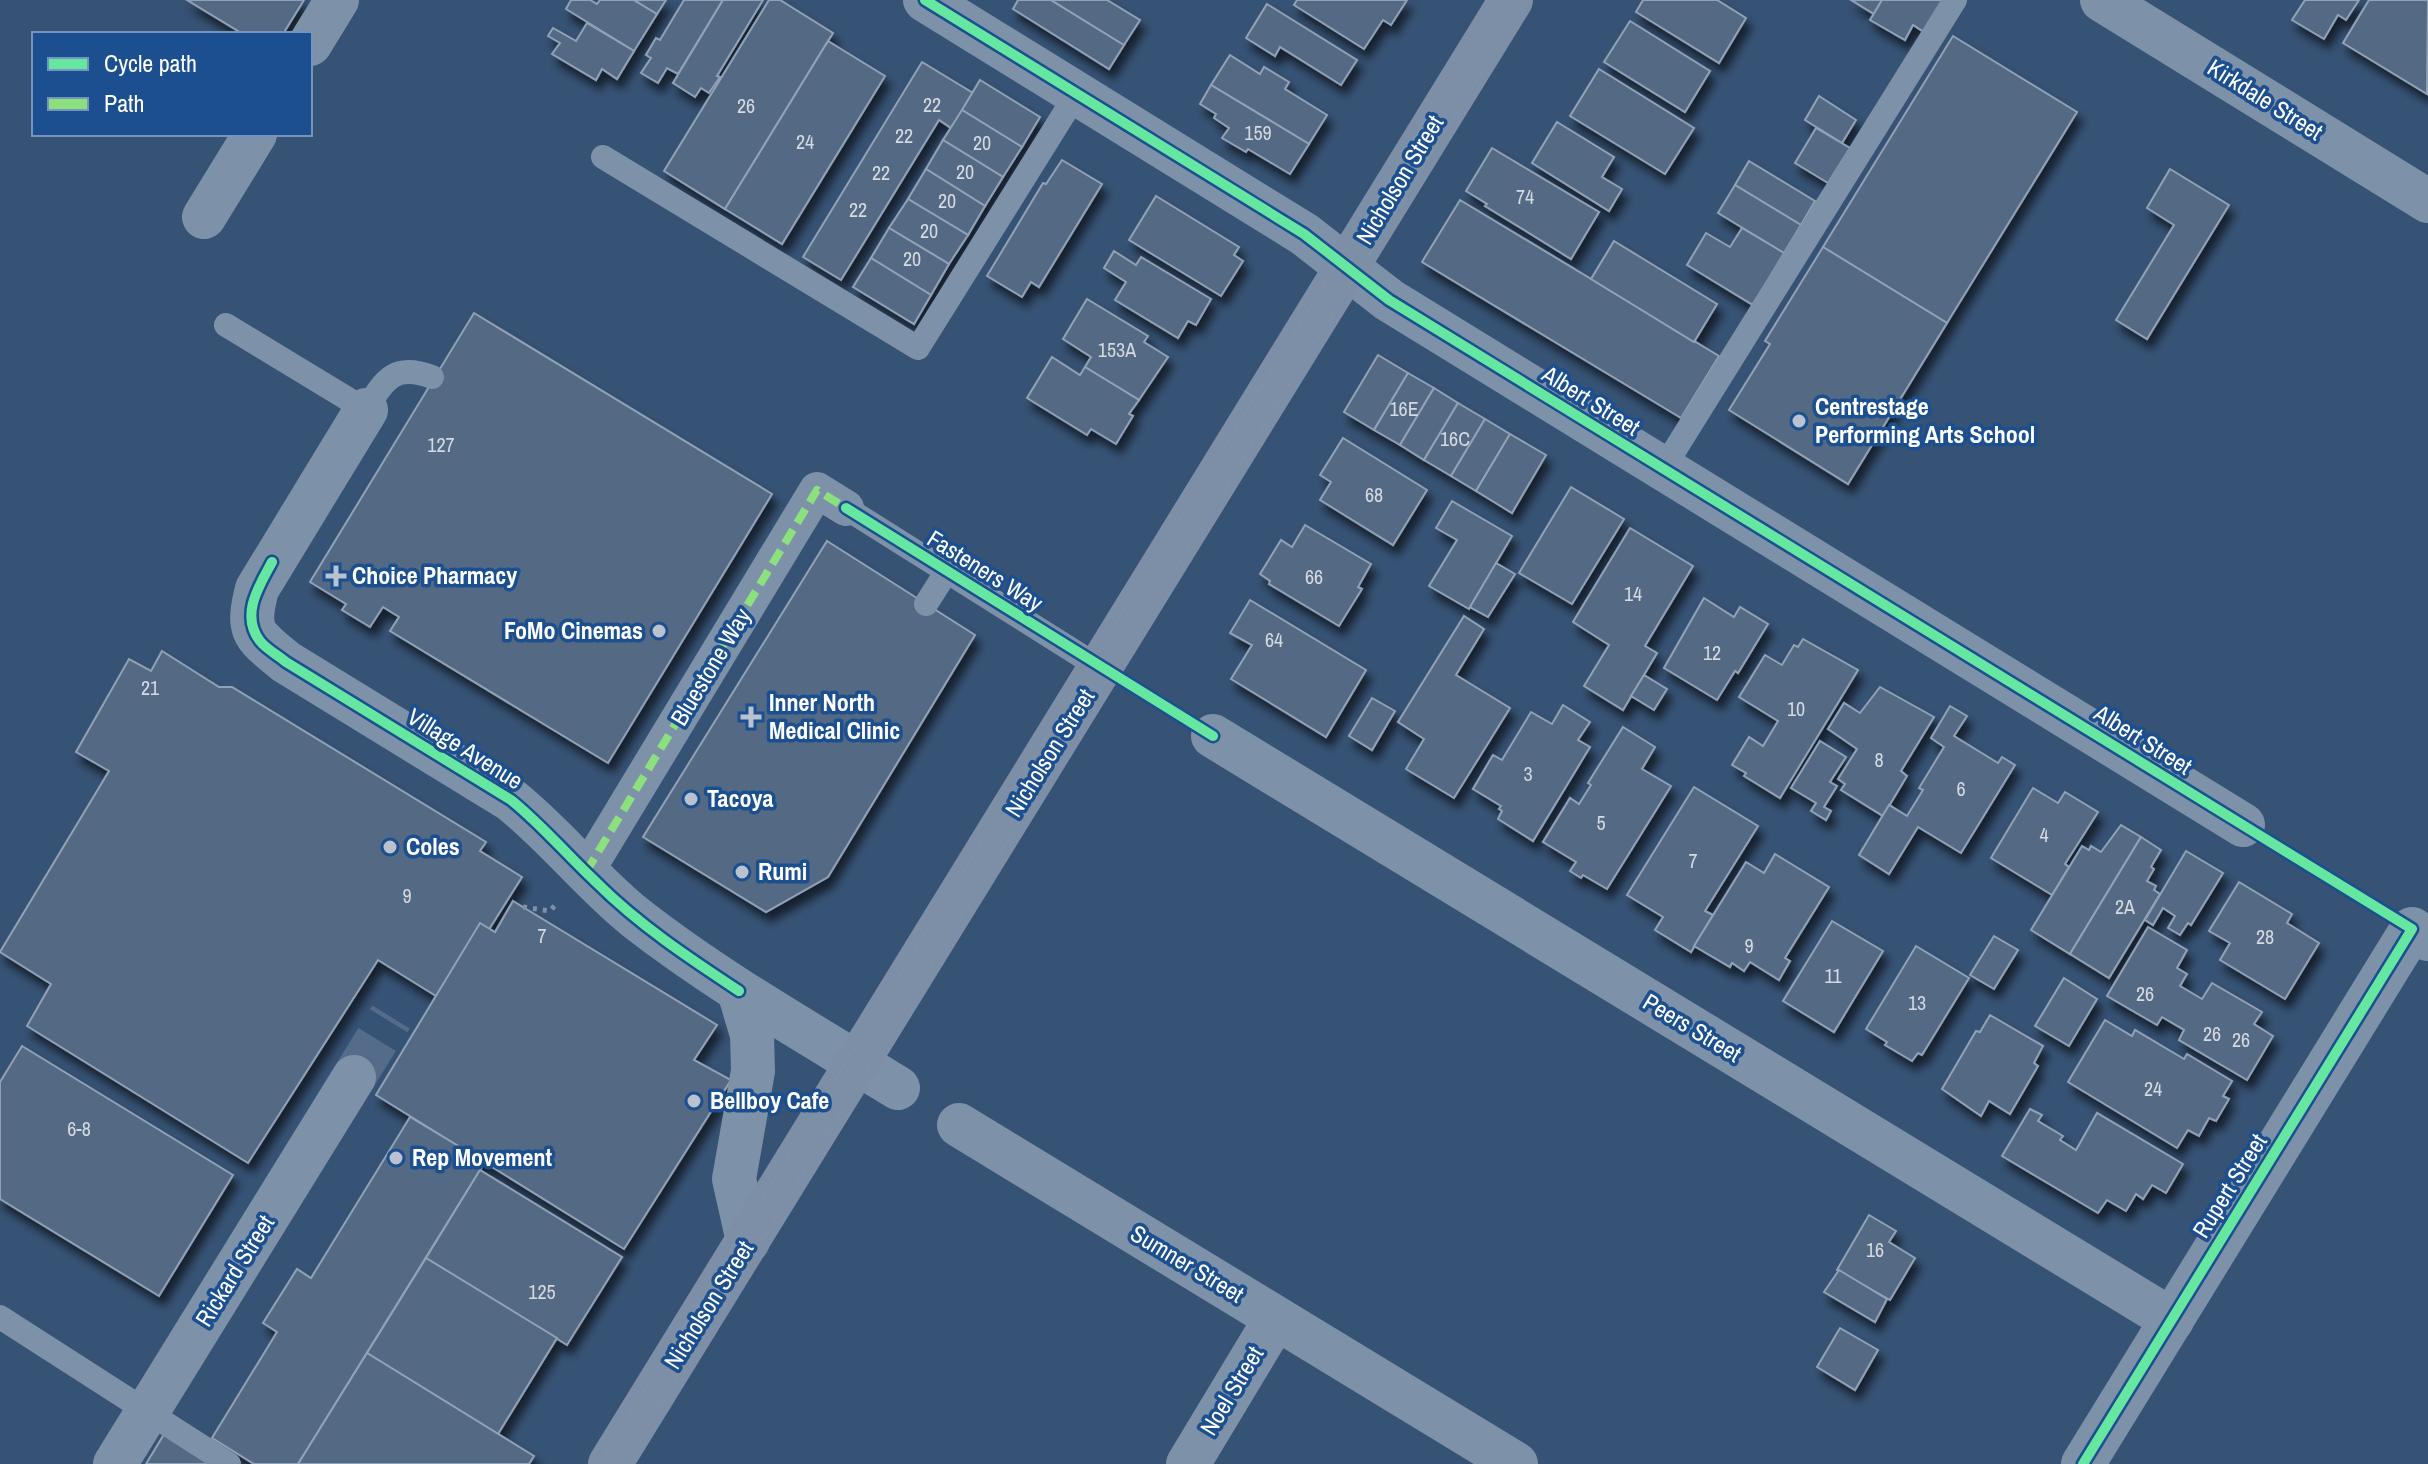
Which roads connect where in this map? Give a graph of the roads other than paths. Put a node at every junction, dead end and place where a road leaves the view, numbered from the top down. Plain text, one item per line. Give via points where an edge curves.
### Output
1 (337, 0) edge
2 (1511, 0) edge
3 (1955, 0) edge
4 (2102, 0) edge
5 (945, 5) edge
6 (312, 41) edge
7 (1077, 93) junction
8 (254, 136) edge
9 (603, 157) dead end
10 (2428, 201) edge
11 (204, 217) dead end
12 (1347, 268) junction
13 (226, 325) dead end
14 (432, 377) dead end
15 (366, 410) junction
16 (1663, 469) junction
17 (846, 508) joint
18 (947, 571) junction
19 (926, 604) dead end
20 (1102, 669) junction
21 (1213, 736) dead end
22 (2243, 825) dead end
23 (586, 872) junction
24 (2420, 934) edge
25 (739, 991) junction
26 (858, 1063) junction
27 (354, 1077) tunnel mouth
28 (898, 1088) dead end
29 (959, 1125) dead end
30 (748, 1241) junction
31 (0, 1317) edge
32 (1276, 1318) junction
33 (2172, 1320) junction
34 (148, 1413) junction
35 (115, 1464) edge
36 (229, 1464) edge
37 (610, 1464) edge
38 (1188, 1464) edge
39 (1516, 1464) edge
40 (2083, 1464) edge

1 - 6 street
2 - 12 main road, Nicholson Street
3 - 16 lane
4 - 10 street, Kirkdale Street
5 - 7 street, Albert Street
7 - 9 lane via 918,348
7 - 12 street, Albert Street via 1304,234
8 - 11 street
12 - 16 street, Albert Street via 1389,300
12 - 20 main road, Nicholson Street
13 - 15 lane
14 - 15 lane via 415,371 395,373
15 - 23 street, Village Avenue via 257,589 250,617 260,641 511,800
16 - 22 street, Albert Street
17 - 18 lane, Fasteners Way
17 - 23 street, Bluestone Way via 817,490
18 - 19 lane
18 - 20 lane, Fasteners Way
20 - 26 main road, Nicholson Street
21 - 33 street, Peers Street
23 - 25 street, Village Avenue via 632,915
24 - 33 street, Rupert Street
25 - 26 street, Village Avenue
25 - 30 street via 752,1035 753,1071 734,1179
26 - 28 street
26 - 30 main road, Nicholson Street
27 - 34 street, Rickard Street
29 - 32 street, Sumner Street
30 - 37 main road, Nicholson Street
31 - 34 lane
32 - 38 street, Noel Street
32 - 39 street, Sumner Street
33 - 40 street, Rupert Street
34 - 35 street, Rickard Street
34 - 36 lane

